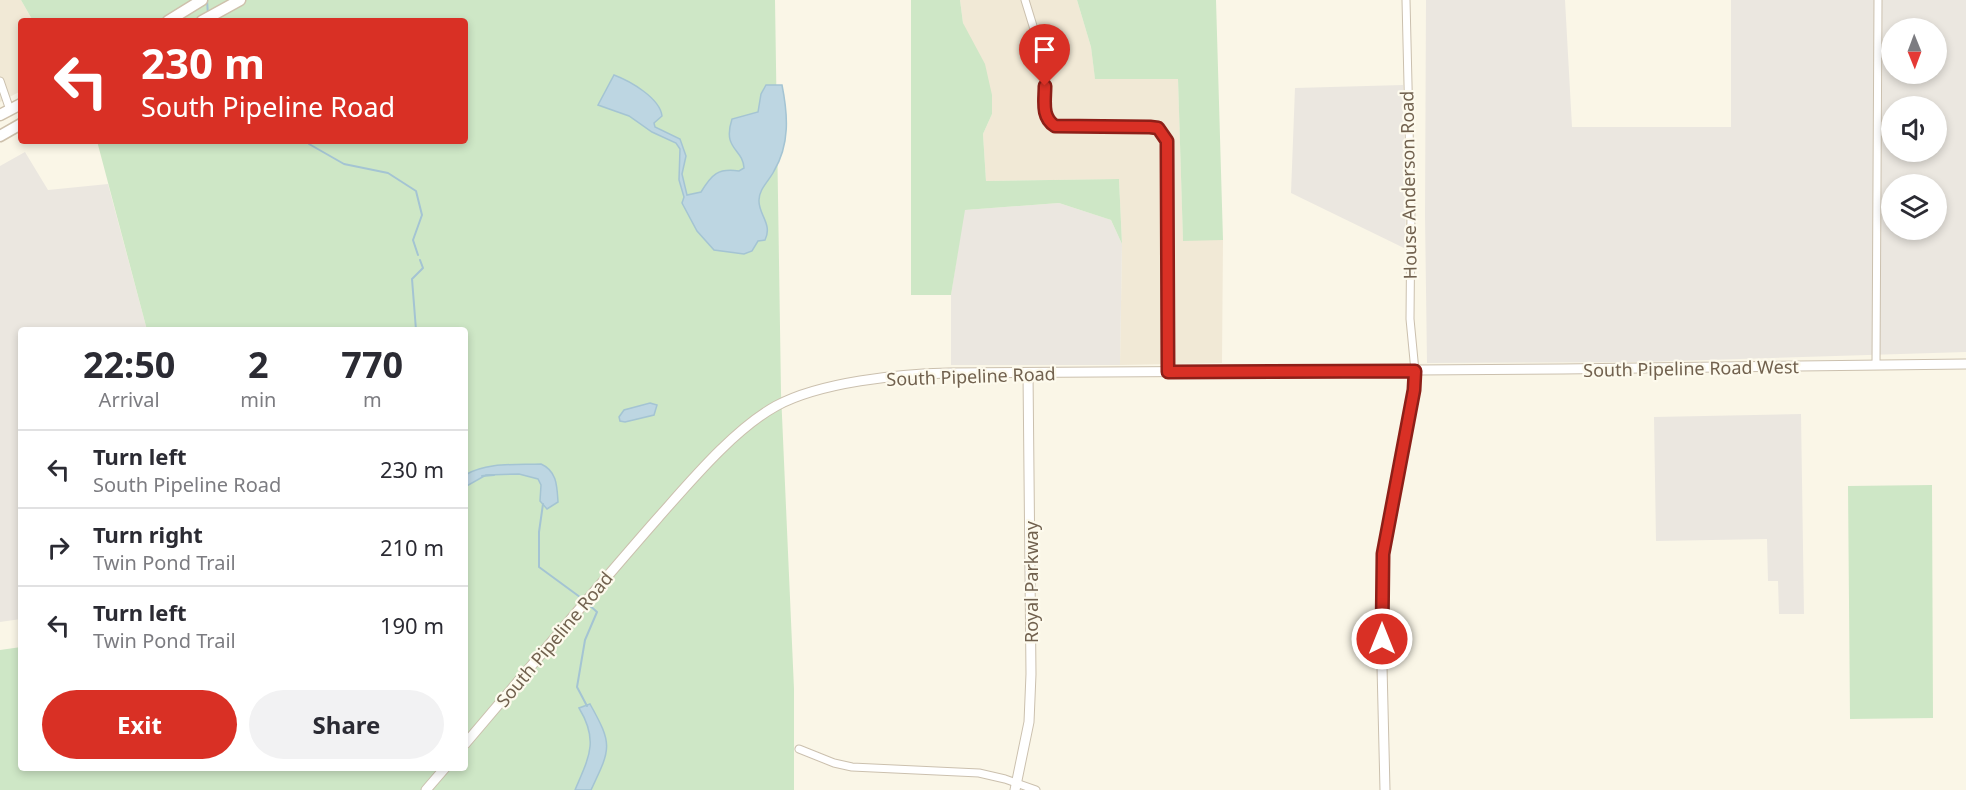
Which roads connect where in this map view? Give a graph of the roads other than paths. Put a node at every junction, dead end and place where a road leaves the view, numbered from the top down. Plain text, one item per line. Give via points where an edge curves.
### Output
1 (202, 0) edge
2 (240, 0) edge
3 (1025, 0) edge
4 (1406, 0) edge
5 (1878, 0) edge
6 (173, 18) edge
7 (207, 18) edge
8 (0, 81) edge
9 (5, 113) edge
10 (18, 126) edge
11 (0, 136) edge
12 (1966, 364) edge
13 (1876, 365) junction
14 (1415, 371) junction
15 (1168, 372) junction
16 (1028, 373) junction
17 (468, 740) edge
18 (799, 749) dead end
19 (442, 771) edge
20 (1016, 787) edge
21 (426, 790) edge
22 (1036, 790) edge
23 (1385, 790) edge

1 - 6 main road
2 - 7 main road
3 - 15 street via 1045,65 1048,121 1065,128 1158,128 1167,141
4 - 14 street, House Anderson Road via 1410,319
5 - 13 street
8 - 9 street
10 - 11 main road
12 - 13 street, South Pipeline Road West
13 - 14 street, South Pipeline Road West
14 - 15 street, South Pipeline Road
14 - 23 street via 1383,554
15 - 16 street, South Pipeline Road
16 - 17 street, South Pipeline Road via 904,374 813,393 788,401 753,421 698,473
16 - 20 street, Royal Parkway via 1031,675 1029,722
18 - 20 street via 852,767 979,773
19 - 21 street
20 - 22 street

